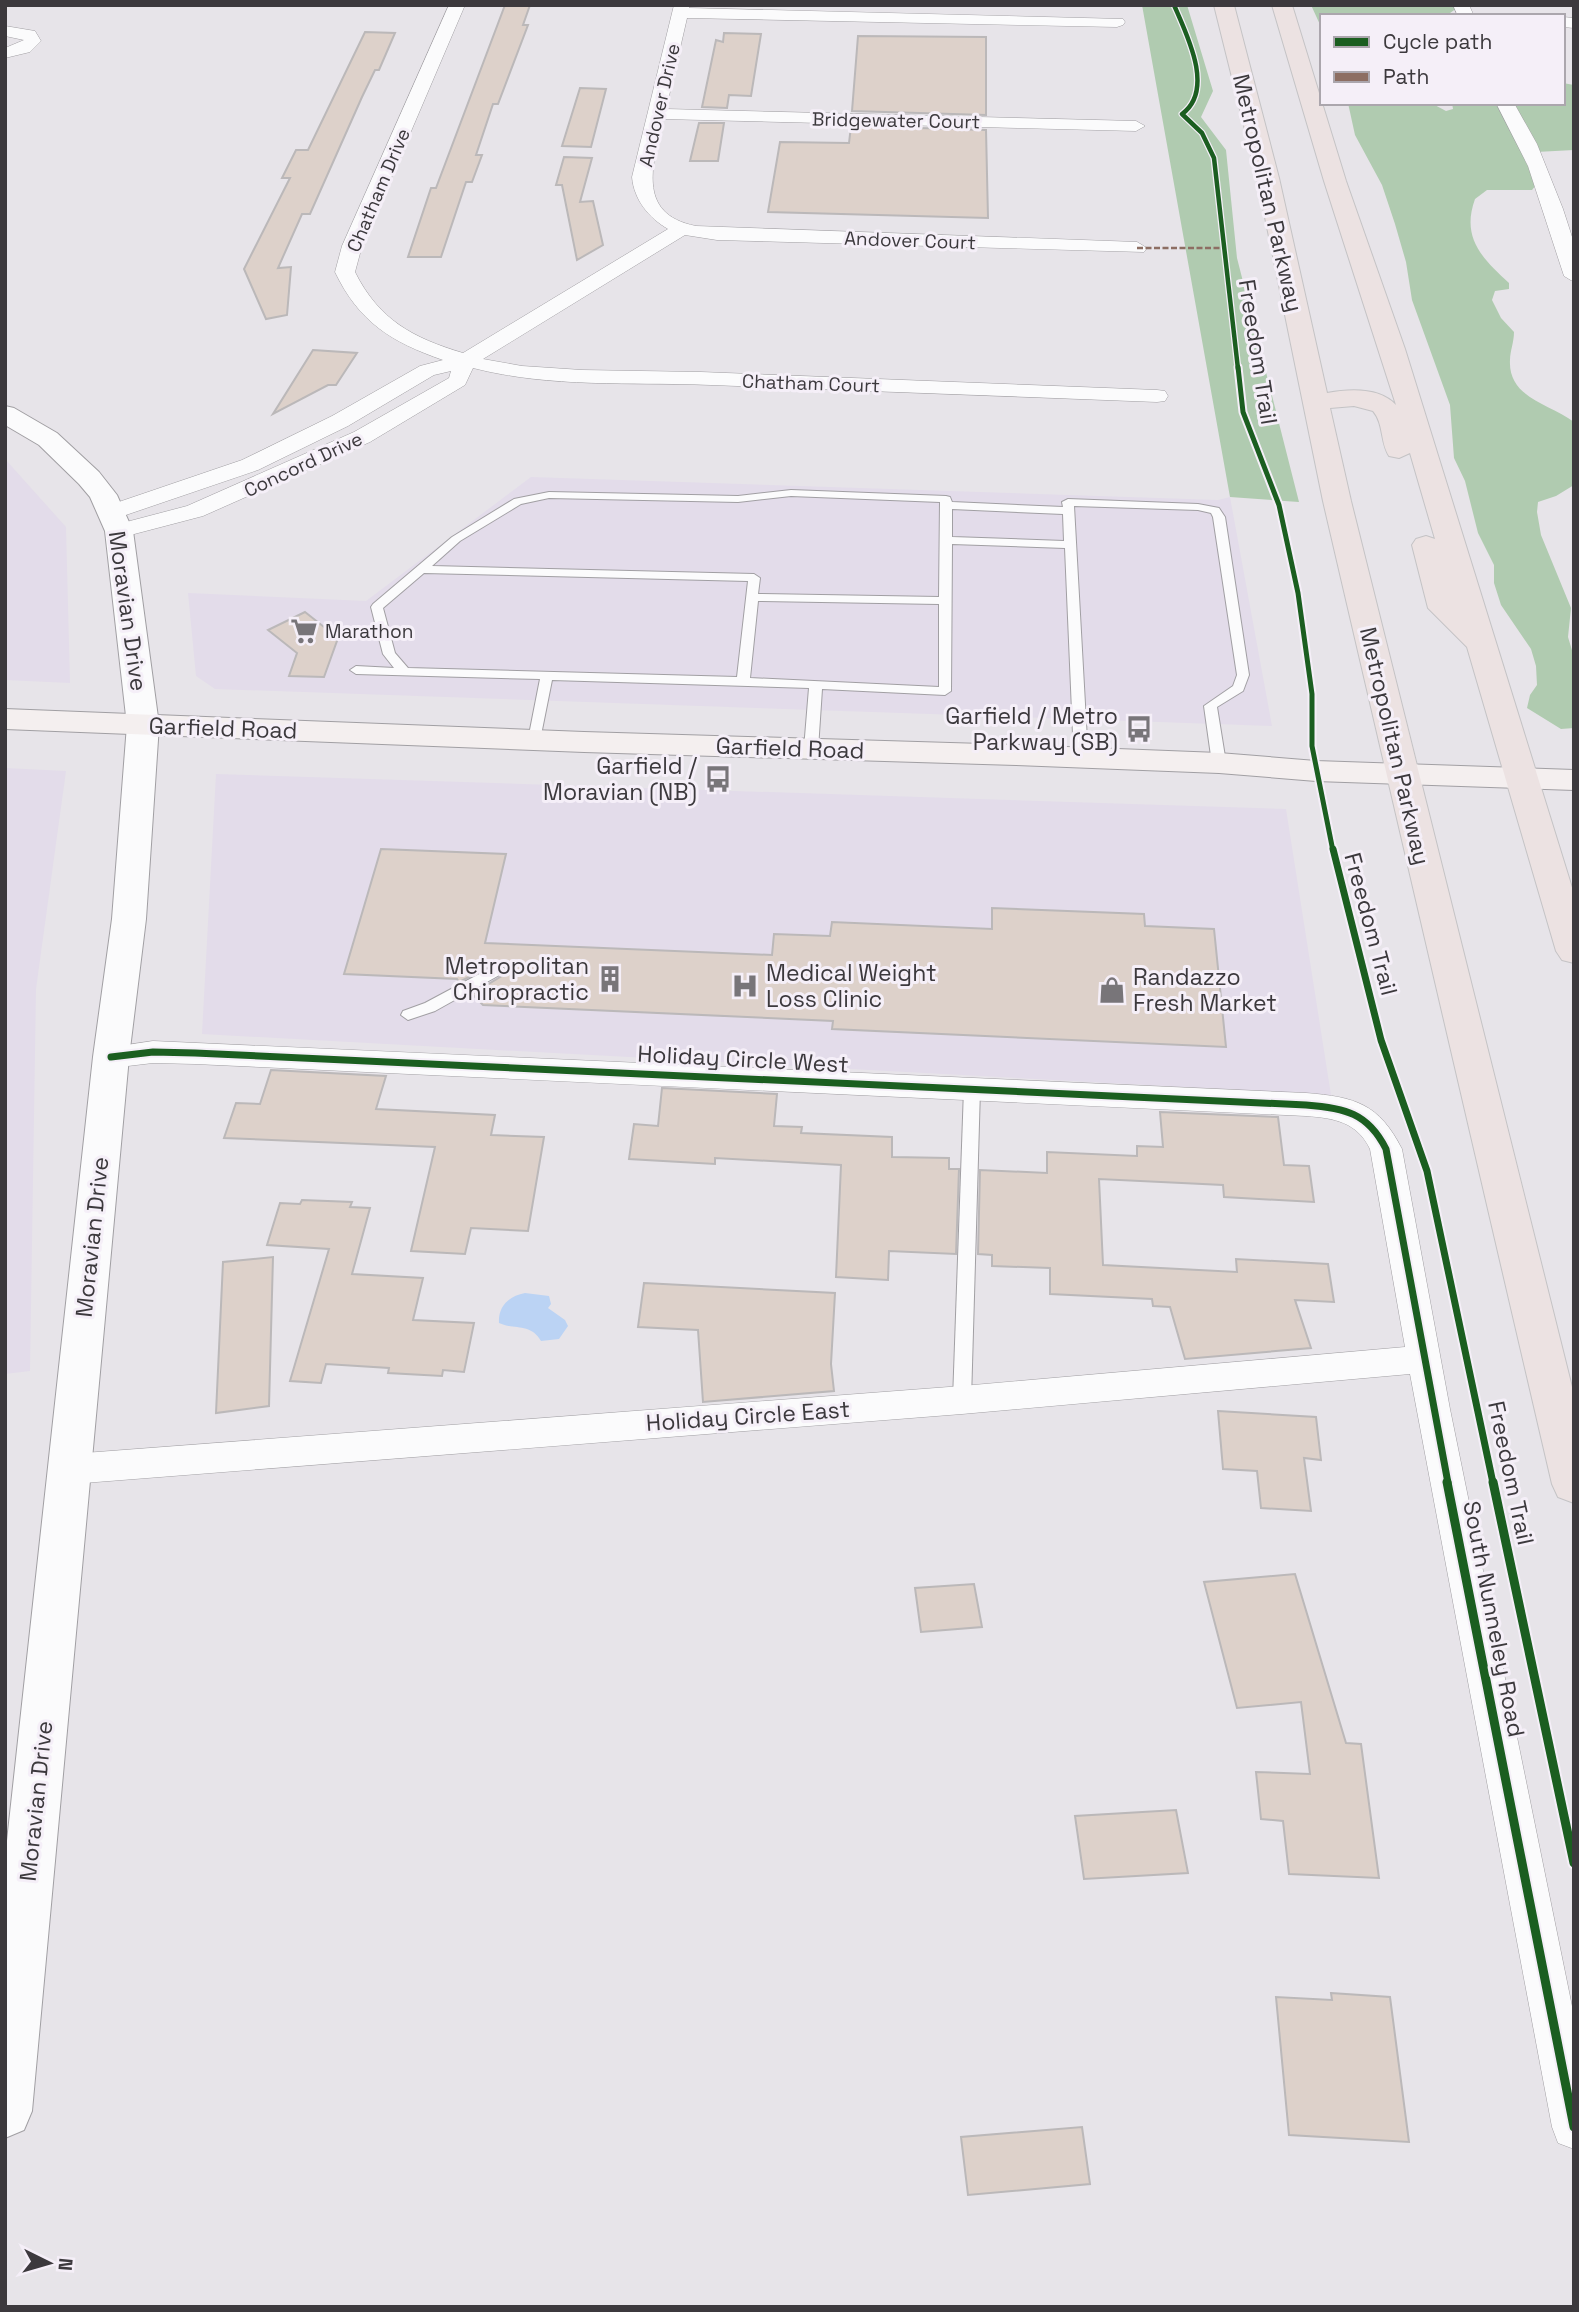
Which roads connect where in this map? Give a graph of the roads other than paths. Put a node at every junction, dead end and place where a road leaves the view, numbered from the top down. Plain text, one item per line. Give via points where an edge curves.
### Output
1 (457, 5) edge
2 (1224, 5) edge
3 (1282, 5) edge
4 (681, 9) edge
5 (1116, 22) dead end
6 (5, 31) edge
7 (5, 53) edge
8 (1506, 105) edge
9 (656, 114) junction
10 (1136, 126) dead end
11 (682, 229) junction
12 (1137, 248) dead end
13 (1574, 276) edge
14 (466, 361) junction
15 (1157, 396) dead end
16 (1314, 402) junction
17 (5, 414) edge
18 (946, 505) junction
19 (1068, 511) junction
20 (116, 522) junction
21 (945, 540) junction
22 (1069, 545) junction
23 (419, 569) junction
24 (753, 597) junction
25 (946, 601) junction
26 (1483, 646) junction
27 (356, 670) dead end
28 (404, 672) junction
29 (547, 675) junction
30 (743, 681) junction
31 (816, 684) junction
32 (5, 719) edge
33 (143, 725) junction
34 (534, 740) junction
35 (811, 749) junction
36 (1081, 758) junction
37 (1219, 763) junction
38 (1402, 774) junction
39 (1521, 779) junction
40 (1574, 780) edge
41 (1574, 951) edge
42 (498, 970) dead end
43 (408, 1015) dead end
44 (111, 1057) junction
45 (972, 1089) junction
46 (1369, 1122) joint
47 (1539, 1337) junction
48 (1425, 1359) junction
49 (1574, 1368) edge
50 (962, 1400) junction
51 (71, 1469) junction
52 (1574, 1484) edge
53 (5, 2111) edge
54 (1574, 2127) edge

1 - 14 street, Chatham Drive via 352,246 345,272 370,312 433,350
2 - 16 main road, Metropolitan Parkway via 1268,177
3 - 26 main road
4 - 5 street
4 - 9 street, Andover Drive
6 - 7 street via 29,34 33,41
8 - 13 street via 1549,192
9 - 10 street, Bridgewater Court
9 - 11 street, Andover Drive via 641,187 660,214
11 - 12 street, Andover Court via 717,234
11 - 14 street, Concord Drive
14 - 15 street, Chatham Court via 576,376
14 - 20 street, Concord Drive via 458,381 362,437 195,511
16 - 26 main road via 1358,399 1381,404 1390,414 1443,608
16 - 38 main road, Metropolitan Parkway
17 - 20 street, Moravian Drive via 48,439 70,459 103,495
18 - 19 lane
18 - 21 lane
18 - 23 lane via 946,499 791,493 738,499 549,495 518,501 456,539
19 - 22 lane
19 - 37 lane via 1068,502 1215,510 1243,675 1239,688 1210,706
20 - 33 street, Moravian Drive
21 - 22 lane
21 - 25 lane
22 - 36 lane
23 - 24 lane via 754,578
23 - 28 lane via 377,607 389,654
24 - 25 lane
24 - 30 lane
25 - 31 lane via 945,691
26 - 39 main road
27 - 28 lane
28 - 29 lane
29 - 30 lane
29 - 34 lane
30 - 31 lane
31 - 35 lane
32 - 33 main road, Garfield Road
33 - 34 main road, Garfield Road
33 - 44 street, Moravian Drive via 129,919
34 - 35 main road, Garfield Road
35 - 36 main road, Garfield Road
36 - 37 main road, Garfield Road
37 - 38 main road, Garfield Road
38 - 39 main road, Garfield Road
38 - 47 main road, Metropolitan Parkway
39 - 40 main road, Garfield Road
39 - 41 main road
42 - 43 lane
44 - 45 street, Holiday Circle West via 195,1053
44 - 51 street, Moravian Drive
45 - 46 street, Holiday Circle West via 1334,1108
45 - 50 lane
46 - 48 street, South Nunneley Road via 1381,1134 1386,1149
47 - 49 main road
47 - 52 main road, Metropolitan Parkway
48 - 50 street, Holiday Circle East
48 - 54 street, South Nunneley Road
50 - 51 street, Holiday Circle East
51 - 53 street, Moravian Drive

